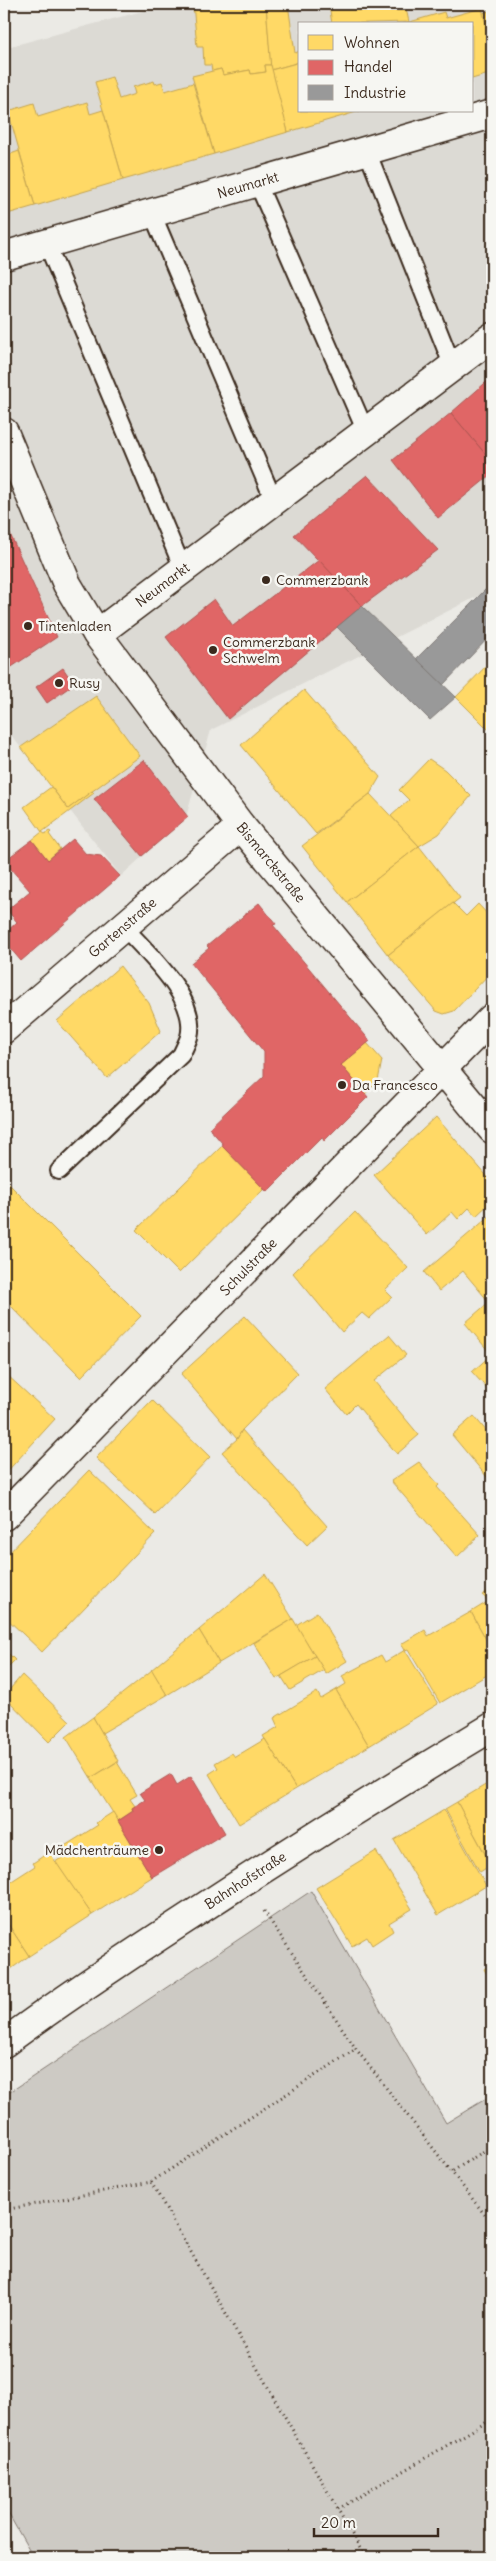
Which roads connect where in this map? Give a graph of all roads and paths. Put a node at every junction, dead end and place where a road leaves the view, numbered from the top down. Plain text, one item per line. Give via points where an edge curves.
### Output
1 (492, 114) edge
2 (367, 151) junction
3 (256, 182) junction
4 (152, 213) junction
5 (47, 244) junction
6 (4, 256) edge
7 (492, 337) edge
8 (453, 366) junction
9 (4, 432) edge
10 (366, 432) junction
11 (274, 501) junction
12 (183, 569) junction
13 (97, 634) junction
14 (241, 826) junction
15 (124, 926) junction
16 (492, 1018) edge
17 (4, 1029) edge
18 (443, 1069) junction
19 (492, 1129) edge
20 (58, 1171) dead end
21 (4, 1516) edge
22 (492, 1727) edge
23 (244, 1882) junction
24 (4, 2043) edge
25 (356, 2049) junction
26 (492, 2146) edge
27 (453, 2171) junction
28 (151, 2182) junction
29 (4, 2210) edge
30 (492, 2224) edge
31 (492, 2419) edge
32 (338, 2510) junction
33 (365, 2557) edge

1 - 2 street, Neumarkt
2 - 3 street, Neumarkt
2 - 8 lane
3 - 4 street, Neumarkt
3 - 10 lane
4 - 5 street, Neumarkt
4 - 11 lane
5 - 6 street, Neumarkt
5 - 12 lane
7 - 8 street, Neumarkt
8 - 10 street, Neumarkt
9 - 13 street, Bismarckstraße via 67,584
10 - 11 street, Neumarkt
11 - 12 street, Neumarkt
12 - 13 street, Neumarkt
13 - 14 street, Bismarckstraße
14 - 15 street, Gartenstraße
14 - 18 street, Bismarckstraße
15 - 17 street, Gartenstraße
15 - 20 lane via 185,1001 189,1036 181,1055
16 - 18 street, Schulstraße
18 - 19 street, Bismarckstraße
18 - 21 street, Schulstraße
22 - 23 street, Bahnhofstraße
23 - 24 street, Bahnhofstraße via 65,1998
23 - 25 path
25 - 27 path
25 - 28 path
26 - 27 path
27 - 30 path
28 - 29 path
28 - 32 path
31 - 32 path
32 - 33 path

